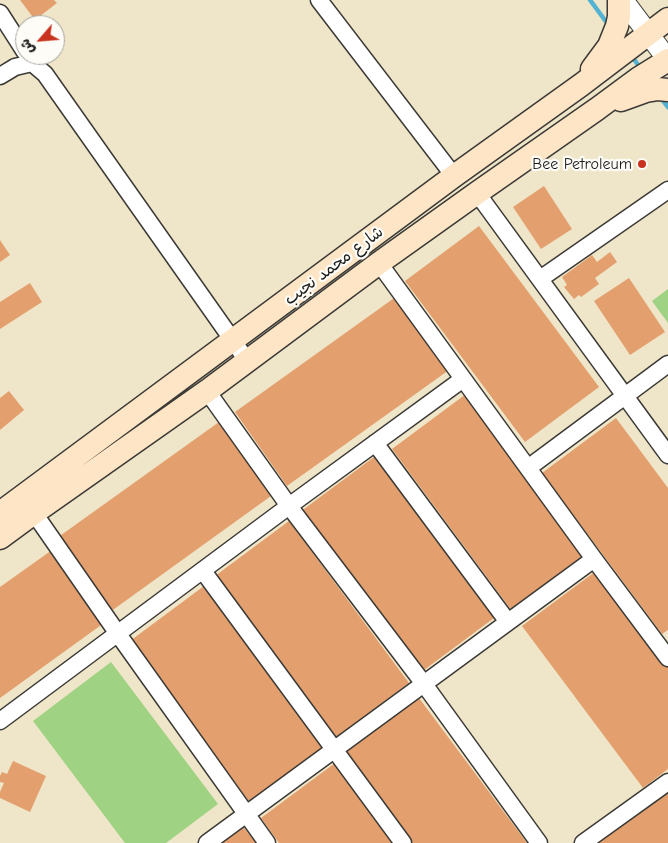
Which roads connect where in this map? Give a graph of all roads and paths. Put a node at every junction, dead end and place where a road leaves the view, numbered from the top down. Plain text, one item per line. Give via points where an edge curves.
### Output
1 (319, 0) edge
2 (621, 0) edge
3 (638, 0) edge
4 (0, 13) edge
5 (661, 29) edge
6 (15, 37) edge
7 (668, 60) edge
8 (18, 65) edge
9 (37, 65) edge
10 (0, 76) edge
11 (581, 85) junction
12 (668, 90) edge
13 (597, 109) junction
14 (454, 176) junction
15 (668, 190) edge
16 (476, 193) junction
17 (379, 263) junction
18 (540, 279) junction
19 (233, 340) junction
20 (248, 362) junction
21 (668, 364) edge
22 (463, 379) junction
23 (207, 391) junction
24 (625, 396) junction
25 (375, 443) junction
26 (668, 455) edge
27 (528, 468) junction
28 (289, 506) junction
29 (0, 513) edge
30 (34, 513) junction
31 (0, 538) edge
32 (594, 559) junction
33 (203, 571) junction
34 (508, 622) junction
35 (118, 634) junction
36 (665, 649) edge
37 (424, 684) junction
38 (0, 721) edge
39 (333, 750) junction
40 (668, 782) edge
41 (246, 814) junction
42 (207, 843) edge
43 (267, 843) edge
44 (402, 843) edge
45 (539, 843) edge
46 (583, 843) edge

1 - 14 street
2 - 5 street
2 - 11 main road via 619,18 609,46
3 - 5 street
4 - 6 street
5 - 7 street
5 - 11 main road, شارع محمد نجيب
7 - 13 main road, شارع محمد نجيب
8 - 10 street
9 - 19 street
11 - 14 main road, شارع محمد نجيب
12 - 13 main road via 646,91
13 - 16 main road, شارع محمد نجيب
14 - 19 main road, شارع محمد نجيب
15 - 18 street
16 - 17 main road, شارع محمد نجيب
16 - 18 street
17 - 20 main road, شارع محمد نجيب
17 - 22 street
18 - 24 street
19 - 20 street
19 - 29 main road, شارع محمد نجيب
20 - 23 main road, شارع محمد نجيب
21 - 24 street
22 - 25 street
22 - 27 street
23 - 28 street
23 - 30 main road, شارع محمد نجيب
24 - 26 street
24 - 27 street
25 - 28 street
25 - 34 street
27 - 32 street
28 - 33 street
28 - 37 street
30 - 31 main road, شارع محمد نجيب
30 - 35 street
32 - 34 street
32 - 36 street
33 - 35 street
33 - 39 street
34 - 37 street
35 - 38 street
35 - 41 street
37 - 39 street
37 - 45 street
39 - 41 street
39 - 44 street
40 - 46 street
41 - 42 street
41 - 43 street

